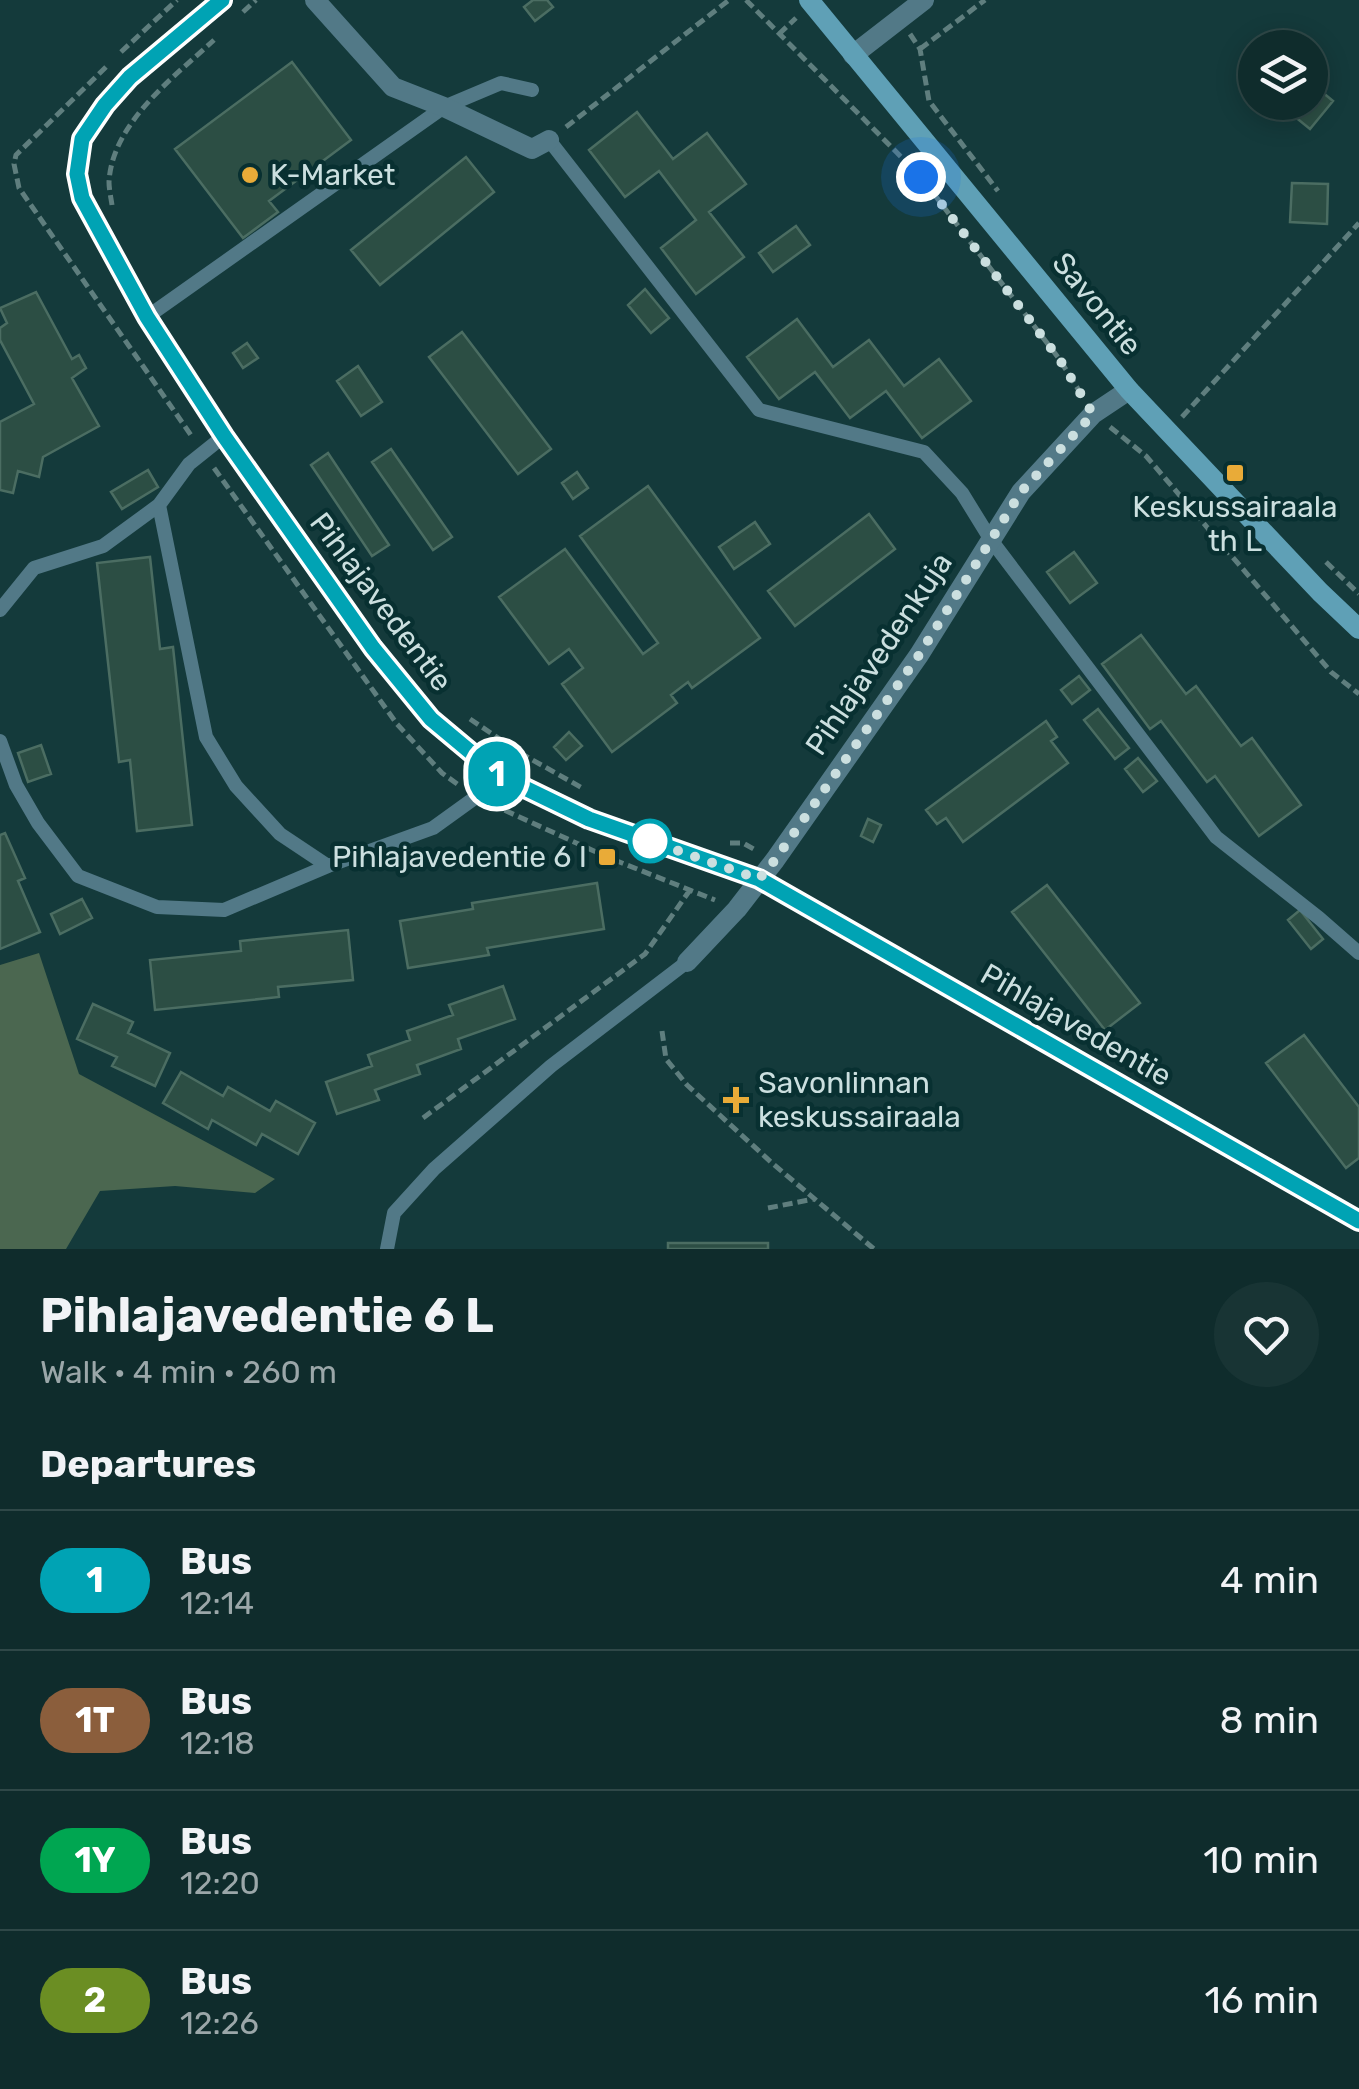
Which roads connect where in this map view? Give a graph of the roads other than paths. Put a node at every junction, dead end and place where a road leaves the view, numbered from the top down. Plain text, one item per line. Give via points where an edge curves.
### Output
1 (222, 0) edge
2 (315, 0) edge
3 (809, 0) edge
4 (924, 0) edge
5 (853, 55) junction
6 (532, 90) dead end
7 (444, 107) junction
8 (550, 140) joint
9 (147, 317) junction
10 (1128, 390) junction
11 (224, 436) junction
12 (158, 505) junction
13 (990, 540) junction
14 (0, 610) edge
15 (1359, 628) edge
16 (0, 741) edge
17 (498, 775) junction
18 (328, 866) junction
19 (759, 879) junction
20 (1359, 953) edge
21 (687, 962) joint
22 (1359, 1221) edge
23 (387, 1249) edge

1 - 9 street, Pihlajavedentie via 130,77 82,139 82,198
2 - 7 street via 393,87
3 - 5 main road, Savontie
4 - 5 street
5 - 10 main road, Savontie
6 - 7 lane via 501,83
7 - 8 street via 532,149
7 - 9 lane
8 - 13 lane via 759,410 924,452 962,493
9 - 11 street, Pihlajavedentie
10 - 13 street, Pihlajavedenkuja via 1093,414 1021,492
10 - 15 main road, Savontie
11 - 12 lane via 189,464
11 - 17 street, Pihlajavedentie via 373,648 431,719
12 - 14 lane via 103,546 34,568
12 - 18 lane via 206,736 236,786 280,834
13 - 19 street, Pihlajavedenkuja via 919,655
13 - 20 lane via 1216,837
16 - 18 lane via 30,811 78,876 157,908 224,910
17 - 18 lane via 433,828
17 - 19 street, Pihlajavedentie via 589,819
19 - 21 street, Pihlajavedenkuja
19 - 22 street, Pihlajavedentie
21 - 23 lane via 551,1066 434,1170 394,1214

